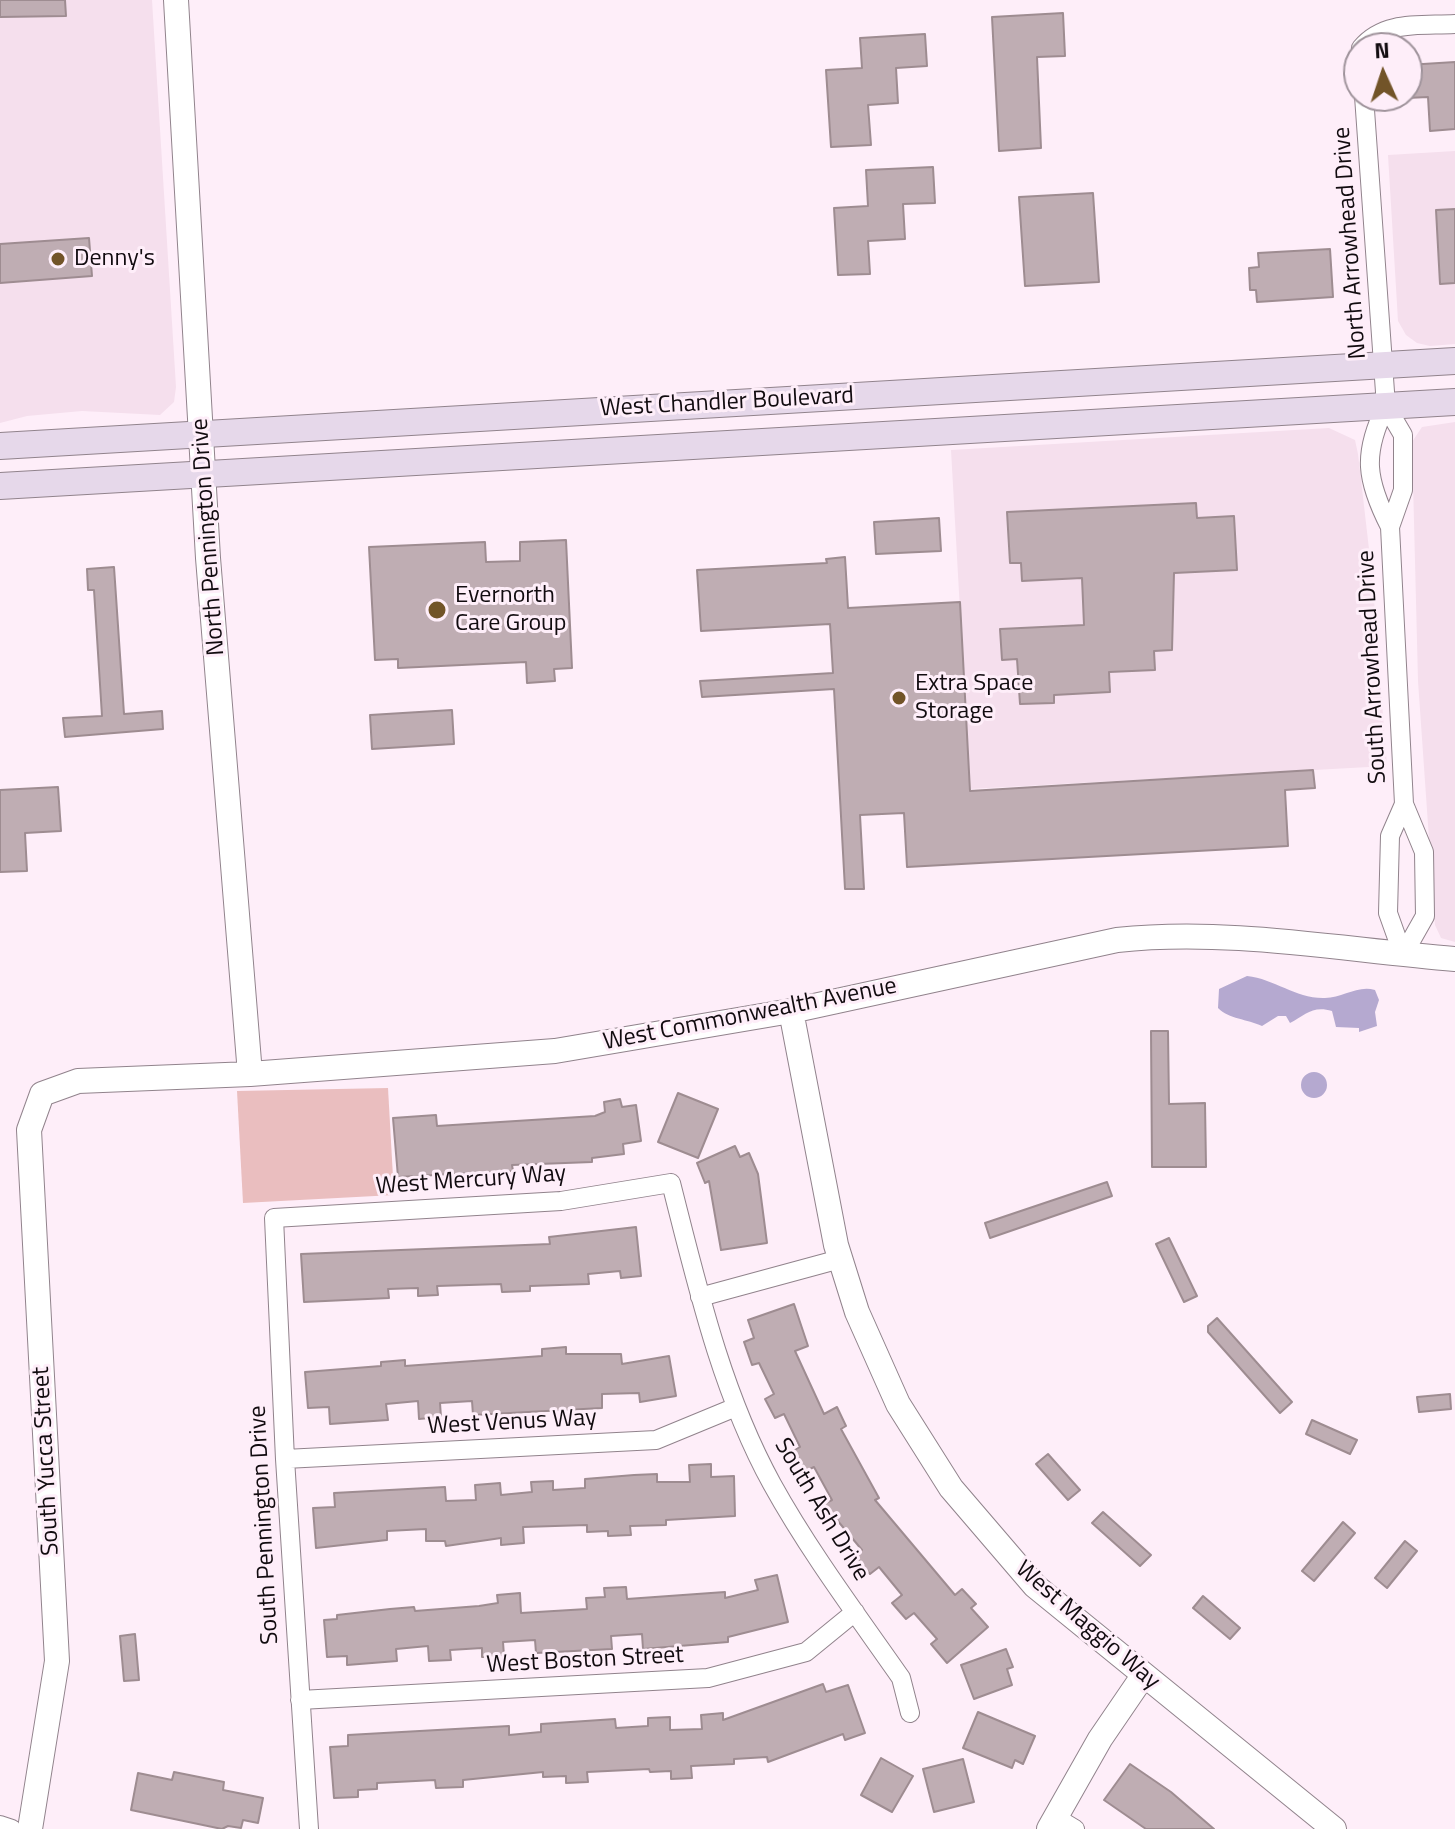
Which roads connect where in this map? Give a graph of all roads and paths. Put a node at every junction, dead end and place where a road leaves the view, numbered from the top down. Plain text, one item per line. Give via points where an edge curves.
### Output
1 (176, 0) edge
2 (1455, 24) edge
3 (1378, 32) edge
4 (1365, 112) edge
5 (1455, 361) edge
6 (1385, 386) junction
7 (1455, 402) edge
8 (200, 433) junction
9 (0, 446) edge
10 (203, 473) junction
11 (0, 486) edge
12 (1390, 527) junction
13 (1404, 804) junction
14 (1403, 955) junction
15 (1455, 959) edge
16 (791, 1011) junction
17 (250, 1074) junction
18 (42, 1094) joint
19 (671, 1183) joint
20 (274, 1218) joint
21 (840, 1259) junction
22 (700, 1297) junction
23 (736, 1407) junction
24 (285, 1459) junction
25 (855, 1612) junction
26 (1143, 1676) junction
27 (300, 1700) junction
28 (910, 1713) dead end
29 (0, 1825) edge
30 (1059, 1825) edge
31 (12, 1829) edge
32 (30, 1829) edge
33 (309, 1829) edge
34 (1334, 1829) edge

1 - 8 street, North Pennington Drive
2 - 3 street
4 - 6 street, North Arrowhead Drive
5 - 6 main road, West Chandler Boulevard
6 - 7 main road, West Chandler Boulevard
6 - 8 main road, West Chandler Boulevard
6 - 10 main road, West Chandler Boulevard
6 - 12 street, South Arrowhead Drive via 1403,435 1403,490
6 - 12 street, South Arrowhead Drive via 1370,438 1372,493
8 - 9 main road, West Chandler Boulevard
8 - 10 street, North Pennington Drive
10 - 11 main road, West Chandler Boulevard
10 - 17 street, North Pennington Drive
12 - 13 street, South Arrowhead Drive
13 - 14 street, South Arrowhead Drive via 1390,836 1388,913
13 - 14 street, South Arrowhead Drive via 1424,852 1425,916
14 - 15 street, West Commonwealth Avenue
14 - 16 street, West Commonwealth Avenue via 1207,936 1148,937
16 - 17 street, West Commonwealth Avenue via 555,1051
16 - 21 street, West Maggio Way
17 - 18 street, West Commonwealth Avenue via 78,1081
18 - 32 street, South Yucca Street via 29,1130 57,1661
19 - 20 street, West Mercury Way via 561,1201
19 - 22 street, South Ash Drive
20 - 24 street, South Pennington Drive
21 - 22 street
21 - 26 street, West Maggio Way via 898,1404 951,1488 1035,1586
22 - 23 street, South Ash Drive
23 - 24 street, West Venus Way via 656,1440
23 - 25 street, South Ash Drive via 772,1485
24 - 27 street, South Pennington Drive
25 - 27 street, West Boston Street via 806,1652 708,1678
25 - 28 street, South Ash Drive via 901,1678
26 - 30 street via 1100,1739
26 - 34 street, West Maggio Way
27 - 33 street, South Pennington Drive
29 - 31 street

